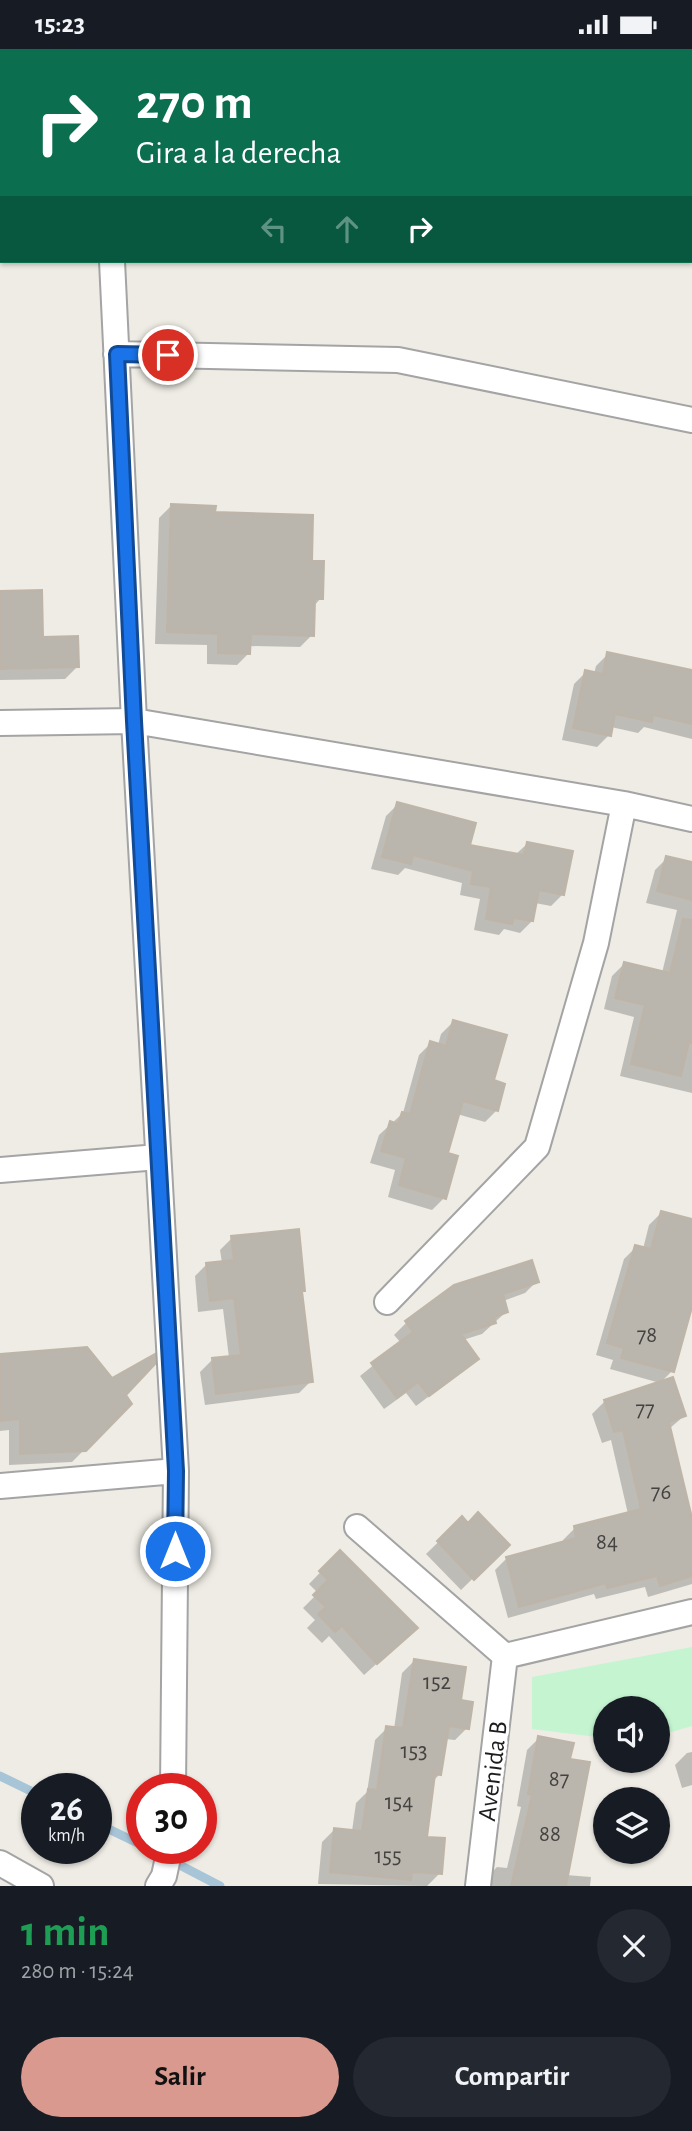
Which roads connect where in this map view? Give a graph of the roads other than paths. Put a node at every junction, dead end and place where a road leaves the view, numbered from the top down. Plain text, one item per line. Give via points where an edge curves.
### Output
1 (112, 263) edge
2 (117, 354) junction
3 (692, 420) edge
4 (134, 721) junction
5 (0, 723) edge
6 (624, 804) junction
7 (692, 819) edge
8 (159, 1157) junction
9 (0, 1170) edge
10 (387, 1302) dead end
11 (176, 1471) junction
12 (0, 1486) edge
13 (357, 1527) dead end
14 (692, 1612) edge
15 (505, 1656) junction
16 (173, 1773) edge
17 (0, 1863) edge
18 (167, 1864) edge
19 (41, 1886) edge
20 (158, 1886) edge
21 (478, 1886) edge

1 - 2 street
2 - 3 street via 398,360
2 - 4 street
4 - 5 street
4 - 6 street
4 - 8 street
6 - 7 street
6 - 10 street via 596,943 537,1147
8 - 9 street
8 - 11 street
11 - 12 street
11 - 16 street
13 - 15 street
14 - 15 street
15 - 21 street, Avenida B
17 - 19 street
18 - 20 street

